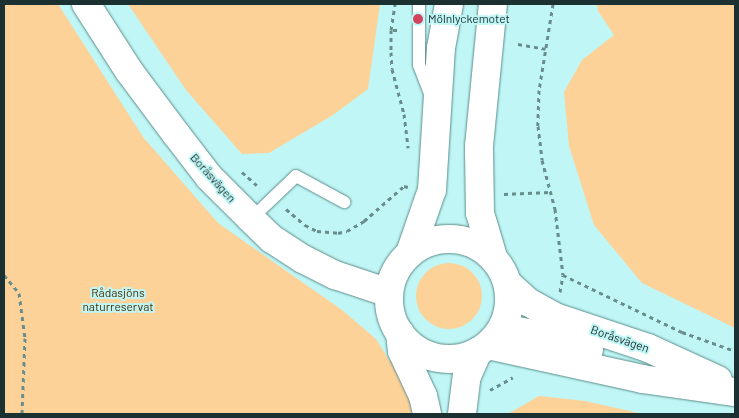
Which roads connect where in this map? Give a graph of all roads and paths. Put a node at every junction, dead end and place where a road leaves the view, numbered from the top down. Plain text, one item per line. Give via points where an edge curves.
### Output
1 (86, 4) edge
2 (396, 4) edge
3 (420, 4) edge
4 (449, 4) edge
5 (493, 4) edge
6 (553, 4) edge
7 (391, 30) junction
8 (397, 30) dead end
9 (518, 44) dead end
10 (546, 49) junction
11 (436, 108) junction
12 (408, 151) dead end
13 (236, 166) dead end
14 (407, 181) dead end
15 (404, 186) junction
16 (432, 190) junction
17 (551, 192) junction
18 (479, 193) junction
19 (271, 198) junction
20 (344, 202) dead end
21 (251, 219) junction
22 (410, 253) junction
23 (493, 257) junction
24 (4, 275) edge
25 (508, 284) junction
26 (389, 294) junction
27 (400, 332) junction
28 (489, 341) junction
29 (735, 351) edge
30 (735, 388) edge
31 (735, 392) edge
32 (22, 414) edge
33 (426, 414) edge
34 (462, 414) edge

1 - 21 street, Boråsvägen via 176,134 210,177
2 - 7 path
3 - 11 lane via 419,64
4 - 11 street
5 - 18 street via 479,146
6 - 10 path
7 - 8 path
7 - 12 path via 392,69 404,114
9 - 10 path
10 - 17 path via 539,90 538,126 542,160
11 - 16 street
13 - 19 path
14 - 15 path
15 - 16 path
15 - 19 path via 364,221 338,233 317,231 305,225
16 - 22 street
17 - 18 path
17 - 29 path via 563,275 682,332
18 - 23 street via 482,222
19 - 20 lane via 296,176
19 - 21 lane
21 - 26 street, Boråsvägen via 272,239 302,259 335,275
22 - 23 street via 430,242 452,239 474,244
22 - 26 street via 394,275
23 - 25 street
24 - 32 path via 19,293 23,320
25 - 28 street via 509,306
25 - 30 street, Boråsvägen via 528,302 555,317 648,348
26 - 27 street via 391,314
27 - 28 street via 415,348 435,357 457,358
27 - 33 street via 402,351 423,396
28 - 31 street via 642,379
28 - 34 street via 467,376

